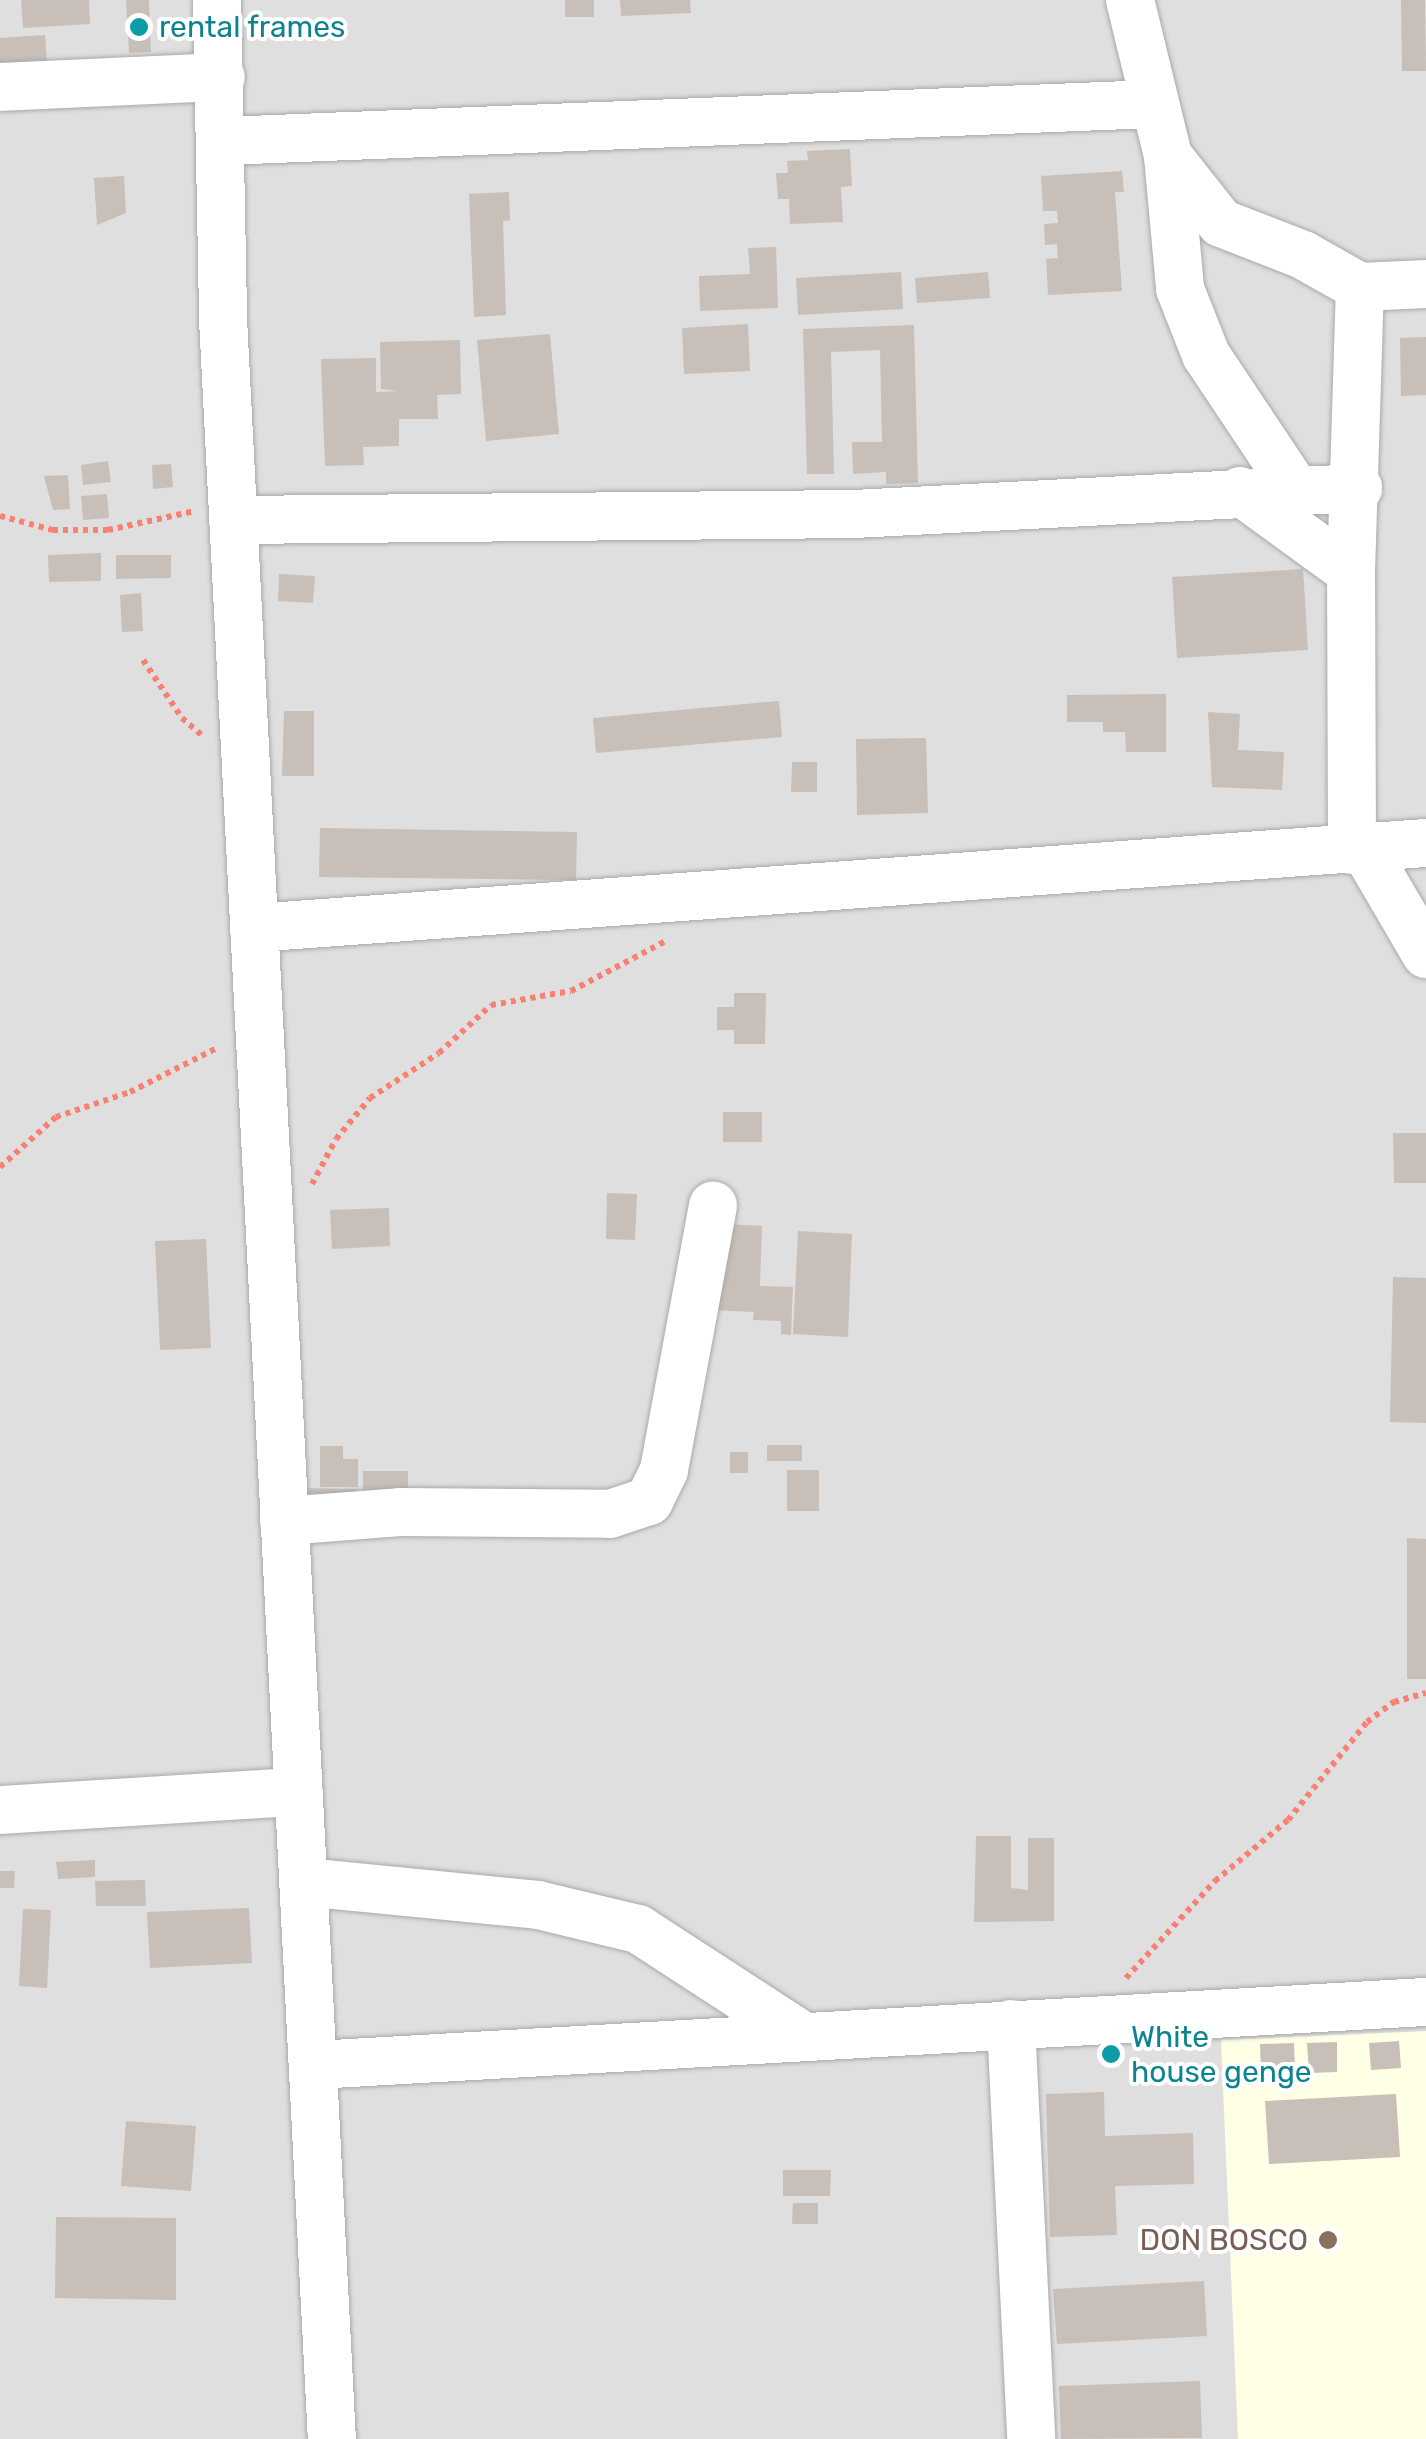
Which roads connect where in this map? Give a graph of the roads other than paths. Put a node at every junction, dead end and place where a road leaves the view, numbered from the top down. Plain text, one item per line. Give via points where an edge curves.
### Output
1 (217, 0) edge
2 (1130, 0) edge
3 (221, 77) junction
4 (0, 87) edge
5 (1154, 104) junction
6 (224, 141) junction
7 (1168, 156) junction
8 (1426, 284) edge
9 (1360, 287) junction
10 (1358, 488) junction
11 (1296, 490) junction
12 (1240, 492) junction
13 (233, 512) junction
14 (1351, 572) junction
15 (1426, 843) edge
16 (1358, 849) junction
17 (254, 928) junction
18 (1426, 954) edge
19 (712, 1206) dead end
20 (284, 1520) junction
21 (298, 1792) junction
22 (0, 1810) edge
23 (304, 1882) junction
24 (1426, 2002) edge
25 (1011, 2024) junction
26 (802, 2036) junction
27 (315, 2065) junction
28 (332, 2439) edge
29 (1032, 2439) edge

1 - 3 street
2 - 5 street
3 - 4 street
3 - 6 street
5 - 6 street
5 - 7 street
6 - 13 street via 223,318
7 - 9 street via 1220,223
7 - 11 street via 1180,289 1206,355
8 - 9 street
9 - 10 street
10 - 11 street
10 - 14 street
11 - 12 street
12 - 13 street via 854,514
12 - 14 street
13 - 17 street
14 - 16 street
15 - 16 street
16 - 17 street
16 - 18 street
17 - 20 street
19 - 20 street via 664,1470 649,1502 610,1514 400,1512
20 - 21 street
21 - 22 street
21 - 23 street
23 - 26 street via 538,1905 638,1928
23 - 27 street
24 - 25 street
25 - 26 street
25 - 29 street
26 - 27 street
27 - 28 street

